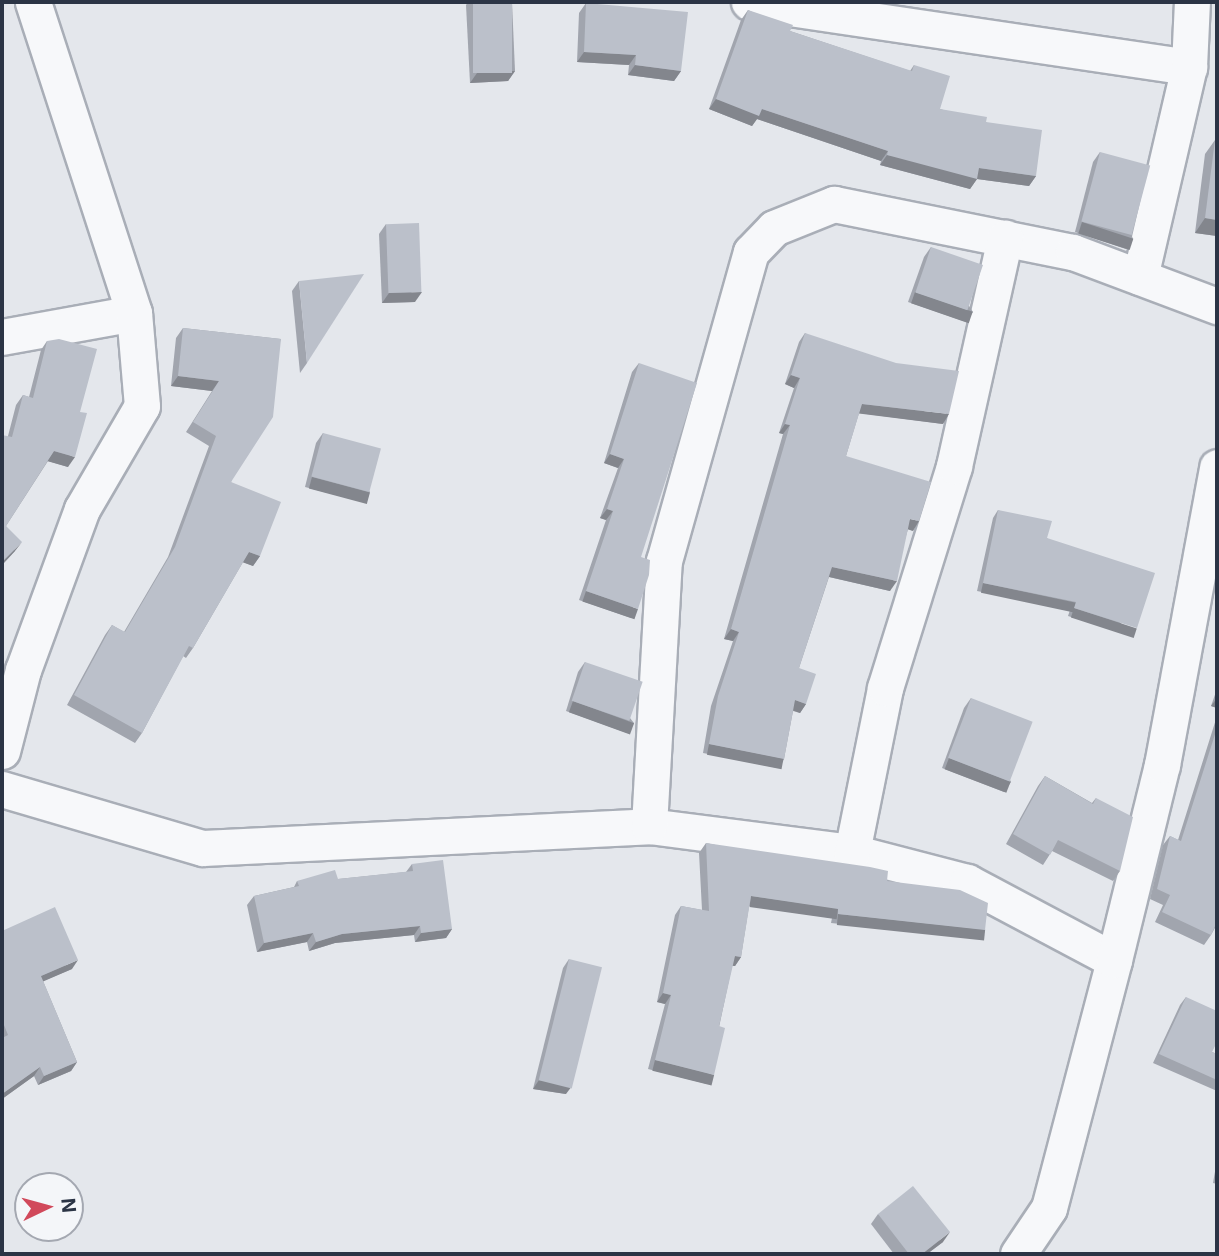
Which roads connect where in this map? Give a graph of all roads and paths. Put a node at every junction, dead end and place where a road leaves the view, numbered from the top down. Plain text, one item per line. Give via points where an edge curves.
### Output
1 (33, 2) edge
2 (748, 2) edge
3 (1192, 2) edge
4 (1189, 67) junction
5 (1005, 238) junction
6 (1140, 277) junction
7 (1217, 306) edge
8 (134, 313) junction
9 (2, 337) edge
10 (1217, 467) edge
11 (2, 751) edge
12 (2, 789) edge
13 (649, 826) junction
14 (852, 852) junction
15 (1114, 960) junction
16 (1018, 1254) edge

1 - 8 street
2 - 4 street
3 - 4 street
4 - 6 street
5 - 6 street via 1073,252
5 - 13 street via 834,204 774,228 751,252 664,561
5 - 14 street via 954,466 885,688
6 - 7 street
8 - 9 street
8 - 11 street via 142,407 82,509 23,670
10 - 15 street via 1162,765
12 - 13 street via 203,848
13 - 14 street
14 - 15 street via 967,883
15 - 16 street via 1049,1208

